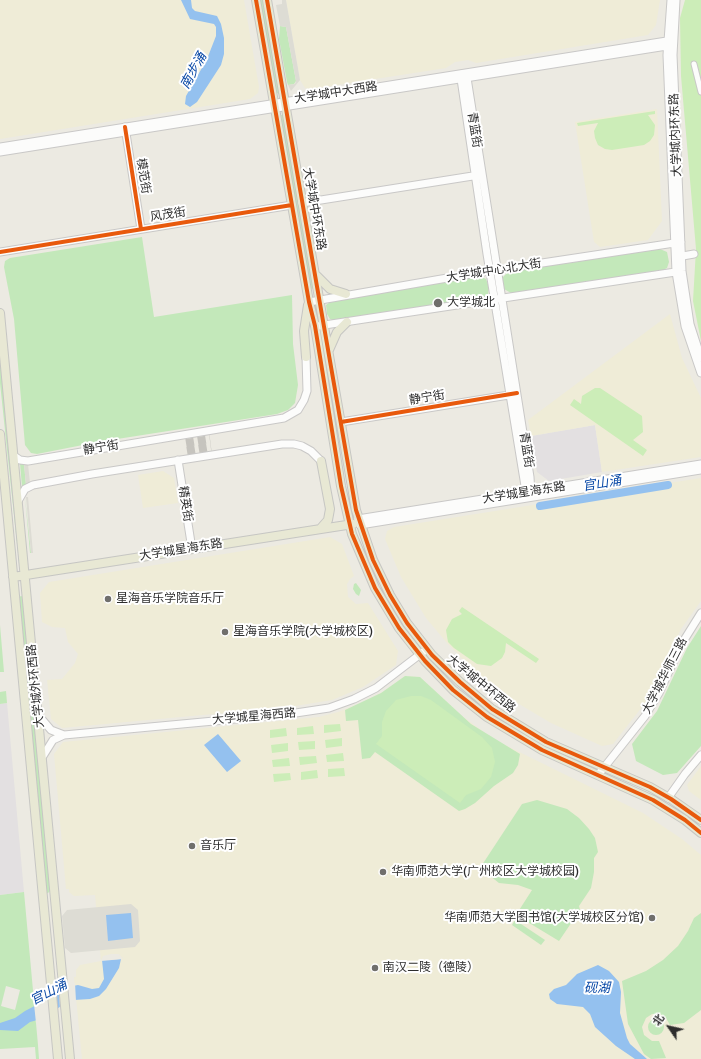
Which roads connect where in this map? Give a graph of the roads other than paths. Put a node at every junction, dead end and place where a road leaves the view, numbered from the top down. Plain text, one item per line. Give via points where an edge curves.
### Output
1 (256, 0) edge
2 (267, 0) edge
3 (671, 0) edge
4 (676, 0) edge
5 (670, 43) junction
6 (694, 64) dead end
7 (463, 77) junction
8 (701, 92) edge
9 (285, 104) junction
10 (275, 106) junction
11 (125, 129) junction
12 (0, 147) edge
13 (0, 152) edge
14 (478, 175) junction
15 (302, 203) junction
16 (292, 205) junction
17 (141, 229) junction
18 (678, 243) junction
19 (0, 252) edge
20 (694, 254) dead end
21 (678, 256) junction
22 (493, 271) junction
23 (679, 271) junction
24 (316, 274) junction
25 (346, 294) junction
26 (498, 298) junction
27 (320, 300) junction
28 (309, 302) junction
29 (0, 314) edge
30 (347, 322) junction
31 (324, 325) junction
32 (314, 326) junction
33 (329, 351) junction
34 (306, 357) joint
35 (701, 358) edge
36 (701, 373) edge
37 (514, 394) junction
38 (340, 422) junction
39 (330, 424) joint
40 (0, 434) edge
41 (14, 456) junction
42 (178, 460) junction
43 (321, 461) joint
44 (701, 464) edge
45 (701, 470) edge
46 (529, 494) junction
47 (18, 502) junction
48 (359, 522) junction
49 (349, 524) junction
50 (321, 528) junction
51 (192, 548) junction
52 (25, 575) junction
53 (13, 577) junction
54 (27, 594) junction
55 (14, 596) junction
56 (701, 613) edge
57 (427, 649) junction
58 (420, 655) junction
59 (450, 673) junction
60 (444, 681) junction
61 (39, 716) junction
62 (64, 735) junction
63 (701, 755) edge
64 (43, 756) junction
65 (605, 767) junction
66 (598, 775) junction
67 (668, 798) junction
68 (701, 820) edge
69 (701, 833) edge
70 (58, 1059) edge
71 (70, 1059) edge

1 - 10 main road, 大学城中环东路
2 - 9 main road, 大学城中环东路
3 - 5 street, 大学城内环东路
4 - 5 street, 大学城内环东路
5 - 7 street, 大学城中大西路
5 - 18 street, 大学城内环东路
6 - 8 street
7 - 9 street, 大学城中大西路
7 - 14 street, 青蓝街
9 - 10 street, 大学城中大西路
9 - 15 main road, 大学城中环东路
10 - 11 street, 大学城中大西路
10 - 16 main road, 大学城中环东路
11 - 12 street, 大学城中大西路
11 - 13 street, 大学城中大西路
11 - 17 street, 模范街
14 - 15 street
14 - 22 street, 青蓝街
15 - 24 main road, 大学城中环东路
16 - 17 street, 风茂街
16 - 28 main road, 大学城中环东路
17 - 19 street, 风茂街
18 - 21 street, 大学城内环东路
18 - 22 street, 大学城中心北大街
20 - 21 street
21 - 23 street, 大学城内环东路
22 - 25 street, 大学城中心北大街
22 - 26 street, 青蓝街
23 - 26 street
23 - 35 street via 690,324
23 - 36 street via 686,331
24 - 25 main road via 330,289
24 - 27 main road, 大学城中环东路
25 - 27 street, 大学城中心北大街
26 - 30 street
26 - 37 street, 青蓝街
27 - 28 street, 大学城中心北大街
27 - 31 main road, 大学城中环东路
28 - 32 main road, 大学城中环东路
28 - 34 main road via 304,331
29 - 41 main road, 大学城外环西路
30 - 31 street
30 - 33 main road via 337,332
31 - 32 street
31 - 33 main road, 大学城中环东路
32 - 39 main road, 大学城中环东路
33 - 38 main road, 大学城中环东路
34 - 41 street, 静宁街 via 306,395 298,410 284,418 28,461
37 - 38 street, 静宁街
37 - 46 street, 青蓝街
38 - 48 main road, 大学城中环西路
39 - 49 main road, 大学城中环西路
40 - 53 main road, 大学城外环西路
41 - 47 main road, 大学城外环西路
42 - 43 street, 静宁街 via 290,443 307,448
42 - 47 street, 静宁街 via 33,485 25,489
42 - 51 street, 精英街
43 - 50 main road via 330,509 328,520
44 - 46 street, 大学城星海东路
45 - 46 street, 大学城星海东路
46 - 48 street, 大学城星海东路
47 - 52 main road, 大学城外环西路
48 - 49 main road, 大学城星海东路
48 - 57 main road, 大学城中环西路 via 390,595
49 - 50 main road, 大学城星海东路
49 - 58 main road, 大学城中环西路 via 359,554 375,588 396,624
50 - 51 main road, 大学城星海东路
51 - 52 main road, 大学城星海东路
52 - 53 main road, 大学城星海东路
52 - 54 main road, 大学城外环西路
53 - 55 main road, 大学城外环西路
54 - 55 main road via 19,593
54 - 61 main road, 大学城外环西路
55 - 70 main road, 大学城外环西路
56 - 65 street, 大学城华师三路 via 681,645 648,711
57 - 58 street, 大学城星海西路
57 - 59 main road, 大学城中环西路
58 - 60 main road, 大学城中环西路
58 - 62 street, 大学城星海西路 via 369,692 342,704 318,710
59 - 60 main road
59 - 65 main road, 大学城中环西路 via 492,709 523,729 556,747
60 - 66 main road, 大学城中环西路 via 487,717 518,737 563,761
61 - 62 street via 51,730
61 - 64 main road, 大学城外环西路
62 - 64 street via 53,740
63 - 67 street
64 - 71 main road, 大学城外环西路
65 - 66 street, 大学城华师三路
65 - 67 main road, 大学城中环西路
66 - 69 main road, 大学城中环西路 via 660,804
67 - 68 main road, 大学城中环西路

